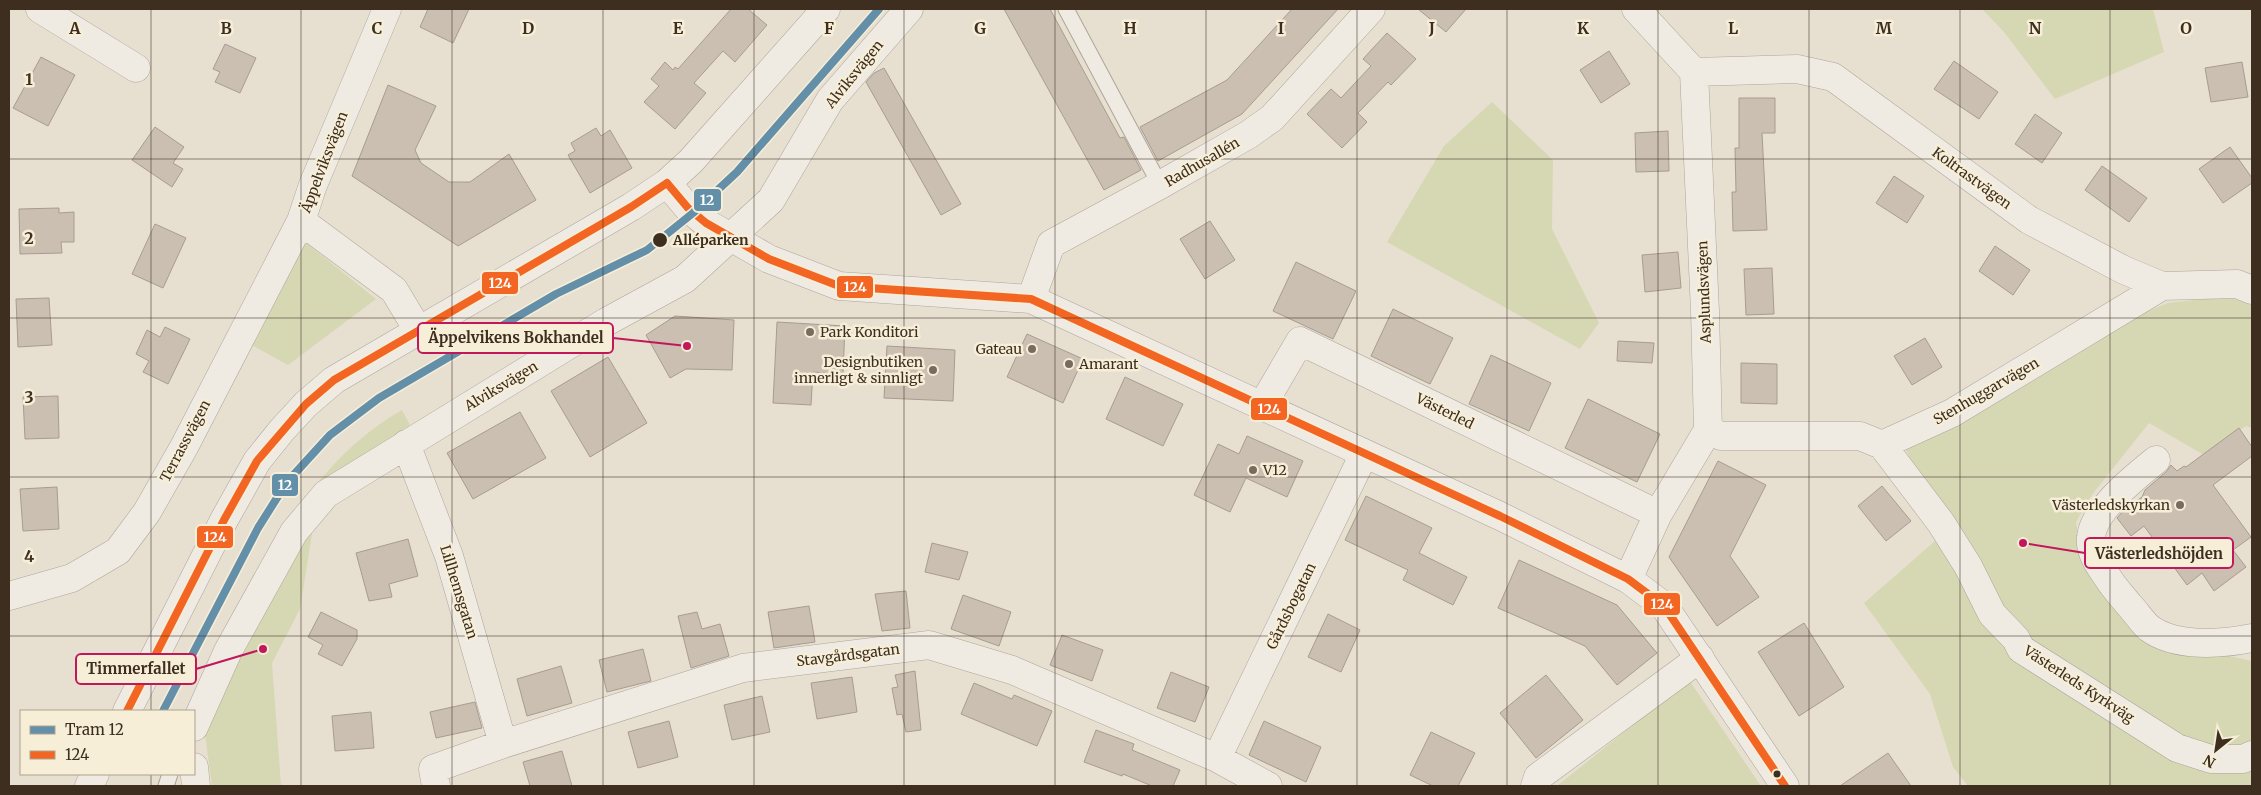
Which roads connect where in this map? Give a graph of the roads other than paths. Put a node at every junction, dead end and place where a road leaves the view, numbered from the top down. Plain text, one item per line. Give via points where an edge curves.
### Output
1 (40, 9) edge
2 (387, 9) edge
3 (826, 9) edge
4 (908, 9) edge
5 (1066, 9) edge
6 (1371, 9) edge
7 (1636, 9) edge
8 (136, 68) dead end
9 (1694, 72) junction
10 (667, 183) junction
11 (1160, 185) junction
12 (301, 221) junction
13 (732, 237) junction
14 (2247, 281) edge
15 (2162, 286) junction
16 (1032, 299) junction
17 (418, 330) junction
18 (1262, 406) junction
19 (1708, 430) junction
20 (406, 444) junction
21 (1882, 445) junction
22 (1364, 454) junction
23 (2156, 460) dead end
24 (1658, 514) junction
25 (1628, 579) junction
26 (9, 596) edge
27 (2252, 638) edge
28 (1700, 658) junction
29 (128, 710) edge
30 (195, 725) edge
31 (503, 744) junction
32 (2252, 756) edge
33 (1217, 758) junction
34 (436, 786) edge
35 (1268, 786) edge
36 (1535, 786) edge
37 (1786, 786) edge

1 - 8 street
2 - 12 street, Äppelviksvägen
3 - 10 street via 713,137
4 - 13 street, Alviksvägen via 830,100 771,200
5 - 11 lane
6 - 11 street, Radhusallén via 1272,118
7 - 9 street
9 - 15 street, Koltrastvägen via 1797,69 1833,77 2029,220 2124,270
9 - 19 street, Asplundsvägen
10 - 13 street via 693,213
10 - 17 street
11 - 16 street, Radhusallén via 1051,244
12 - 17 street, Äppelviksvägen via 394,290
12 - 26 street, Terrassvägen via 184,447 147,512 118,551 72,578
13 - 16 street via 770,259 838,286
13 - 20 street, Alviksvägen via 685,279 606,322
14 - 15 street, Koltrastvägen
15 - 21 street, Stenhuggarvägen via 1952,413
16 - 18 street
17 - 29 street via 334,380 306,404 264,453 224,520
18 - 22 street
18 - 24 street, Västerled via 1300,340
19 - 21 street via 1721,436 1860,436
19 - 24 street
20 - 30 street, Alviksvägen via 326,494 294,532 228,651
20 - 31 street, Lillhemsgatan via 449,556
21 - 32 street, Västerleds Kyrkväg via 1941,523 1968,566 1992,614 2021,649 2176,748 2211,759
22 - 25 street
22 - 33 street, Gårdsbogatan
23 - 27 street via 2128,482 2100,515 2091,537 2095,558 2111,584 2150,628 2172,638 2201,644
24 - 25 street
25 - 28 street via 1664,606
28 - 36 street via 1538,777
28 - 37 street
31 - 33 street, Stavgårdsgatan via 743,668 929,645 1012,670
31 - 34 street, Stavgårdsgatan via 433,769
33 - 35 street, Stavgårdsgatan

